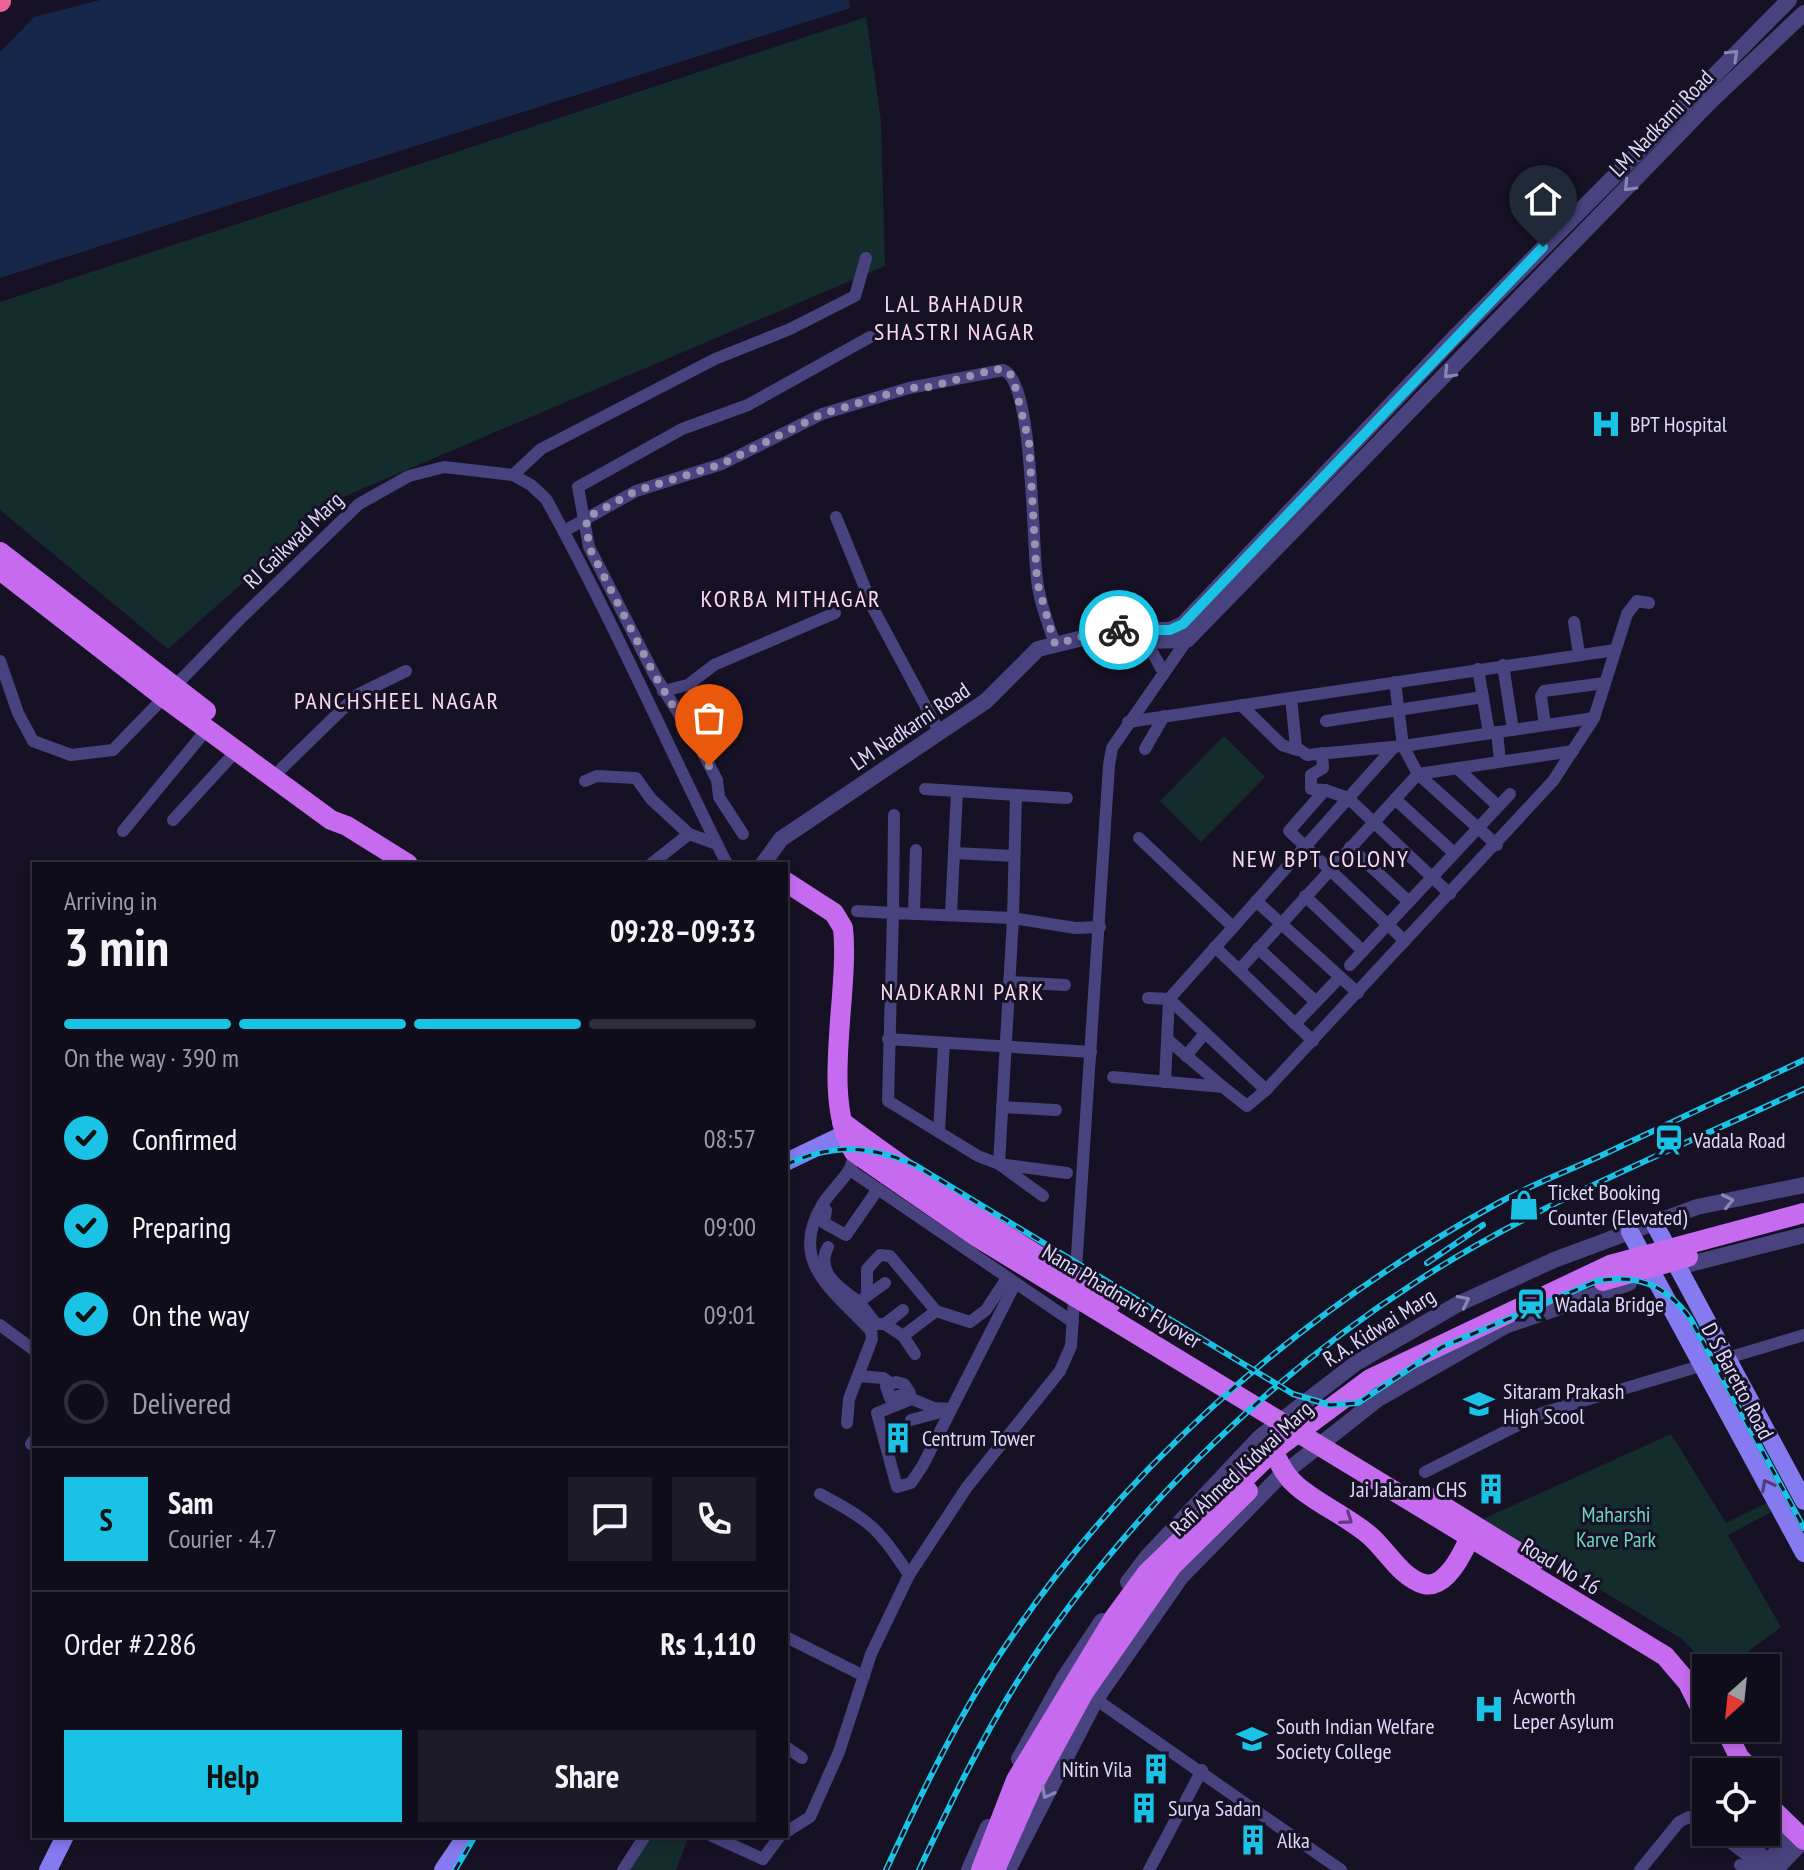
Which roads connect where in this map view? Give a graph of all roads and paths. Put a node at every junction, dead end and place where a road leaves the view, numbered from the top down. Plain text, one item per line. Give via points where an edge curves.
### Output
1 (1789, 0) edge
2 (1804, 13) edge
3 (866, 258) dead end
4 (870, 337) dead end
5 (513, 475) junction
6 (836, 517) dead end
7 (586, 518) junction
8 (564, 531) junction
9 (0, 552) edge
10 (0, 570) edge
11 (1229, 585) junction
12 (1649, 603) dead end
13 (835, 613) dead end
14 (1574, 622) dead end
15 (1182, 634) junction
16 (1087, 637) junction
17 (1147, 643) junction
18 (1055, 644) junction
19 (1615, 650) junction
20 (1579, 654) junction
21 (0, 661) edge
22 (1503, 665) junction
23 (1478, 669) junction
24 (406, 671) dead end
25 (1164, 673) junction
26 (1395, 682) junction
27 (1605, 683) junction
28 (663, 691) junction
29 (171, 694) junction
30 (1483, 697) junction
31 (1291, 698) junction
32 (1241, 705) junction
33 (1398, 710) junction
34 (1164, 716) junction
35 (1594, 718) junction
36 (1326, 721) dead end
37 (1128, 722) junction
38 (1545, 725) junction
39 (208, 728) junction
40 (1513, 730) junction
41 (1493, 732) junction
42 (940, 733) junction
43 (1398, 746) junction
44 (238, 749) junction
45 (1145, 749) dead end
46 (1297, 750) junction
47 (1573, 751) junction
48 (1322, 753) junction
49 (1500, 761) junction
50 (1457, 768) junction
51 (281, 769) junction
52 (1418, 774) junction
53 (585, 781) dead end
54 (925, 789) dead end
55 (1325, 790) junction
56 (957, 791) junction
57 (1510, 794) dead end
58 (1016, 795) junction
59 (1067, 798) dead end
60 (1348, 798) junction
61 (1395, 799) junction
62 (1498, 806) junction
63 (894, 815) dead end
64 (173, 820) dead end
65 (1374, 822) junction
66 (347, 826) junction
67 (1478, 828) junction
68 (123, 831) dead end
69 (689, 834) junction
70 (743, 834) dead end
71 (1139, 838) dead end
72 (717, 844) junction
73 (1497, 845) junction
74 (1304, 847) junction
75 (1350, 847) junction
76 (916, 850) dead end
77 (954, 853) junction
78 (1454, 853) junction
79 (1014, 856) junction
80 (405, 862) edge
81 (654, 862) edge
82 (726, 862) edge
83 (764, 862) edge
84 (1329, 870) junction
85 (1432, 877) junction
86 (788, 883) edge
87 (1450, 894) junction
88 (1305, 896) junction
89 (1256, 901) junction
90 (1409, 902) junction
91 (857, 911) dead end
92 (893, 913) junction
93 (914, 913) junction
94 (951, 914) junction
95 (1013, 918) junction
96 (1281, 923) junction
97 (1387, 925) junction
98 (1100, 927) junction
99 (1233, 927) junction
100 (1405, 941) junction
101 (1215, 947) junction
102 (1258, 948) junction
103 (1363, 951) junction
104 (1350, 965) dead end
105 (1239, 970) junction
106 (1340, 977) junction
107 (1009, 982) junction
108 (1065, 985) dead end
109 (1358, 993) junction
110 (1148, 998) dead end
111 (1169, 999) junction
112 (1316, 1002) junction
113 (1295, 1024) junction
114 (1205, 1033) junction
115 (888, 1039) junction
116 (1167, 1039) junction
117 (1313, 1041) junction
118 (944, 1043) junction
119 (1006, 1047) junction
120 (1091, 1052) junction
121 (1186, 1056) junction
122 (1113, 1077) dead end
123 (1165, 1082) junction
124 (1223, 1087) junction
125 (1266, 1090) junction
126 (1002, 1107) junction
127 (1056, 1110) dead end
128 (939, 1132) junction
129 (852, 1146) junction
130 (788, 1162) edge
131 (999, 1164) junction
132 (881, 1173) junction
133 (1067, 1173) dead end
134 (1804, 1185) edge
135 (1043, 1196) dead end
136 (1804, 1213) edge
137 (1654, 1223) junction
138 (1804, 1226) edge
139 (1630, 1232) junction
140 (1804, 1235) edge
141 (828, 1247) dead end
142 (1671, 1259) junction
143 (1648, 1265) junction
144 (1011, 1281) junction
145 (885, 1283) dead end
146 (863, 1299) junction
147 (903, 1310) dead end
148 (936, 1311) junction
149 (1073, 1322) junction
150 (885, 1324) junction
151 (0, 1325) edge
152 (1804, 1335) edge
153 (903, 1336) junction
154 (32, 1349) edge
155 (915, 1354) dead end
156 (1727, 1356) junction
157 (1702, 1364) junction
158 (858, 1376) junction
159 (887, 1382) dead end
160 (951, 1409) junction
161 (911, 1420) dead end
162 (847, 1423) dead end
163 (1274, 1456) junction
164 (1372, 1469) junction
165 (1425, 1472) dead end
166 (820, 1494) dead end
167 (1804, 1501) edge
168 (1469, 1539) junction
169 (1804, 1553) edge
170 (909, 1575) junction
171 (1644, 1636) junction
172 (788, 1638) edge
173 (1692, 1667) edge
174 (864, 1676) junction
175 (1079, 1688) junction
176 (1692, 1694) edge
177 (788, 1748) edge
178 (802, 1758) dead end
179 (1202, 1770) junction
180 (1780, 1804) edge
181 (1780, 1814) edge
182 (1692, 1818) edge
183 (788, 1831) edge
184 (1802, 1832) edge
185 (64, 1838) edge
186 (465, 1838) edge
187 (644, 1838) edge
188 (716, 1838) edge
189 (779, 1838) edge
190 (1733, 1846) edge
191 (1742, 1846) edge
192 (1763, 1846) edge
193 (1755, 1865) edge
194 (48, 1870) edge
195 (443, 1870) edge
196 (623, 1870) edge
197 (969, 1870) edge
198 (981, 1870) edge
199 (995, 1870) edge
200 (1008, 1870) edge
201 (1149, 1870) edge
202 (1341, 1870) edge
203 (1640, 1870) edge

11 -> 1 street, LM Nadkarni Road via 1452,340
2 -> 11 street, LM Nadkarni Road
3 - 5 street via 855,296 715,359 555,442
4 - 7 street via 748,405 682,429 578,487
5 - 8 street, RJ Gaikwad Marg via 546,499
5 - 29 street, RJ Gaikwad Marg via 444,467 409,476 359,504
6 - 42 street via 874,610
7 - 8 street
7 - 18 street via 636,491 722,464 822,414 909,388 1003,370 1013,378 1029,442 1037,582
7 - 28 street via 589,547
8 - 72 street, RJ Gaikwad Marg
9 - 29 main road
10 - 29 main road
11 - 15 street, LM Nadkarni Road
12 - 19 street via 1634,603
13 - 28 street via 714,665 688,685
14 - 20 street
15 - 16 street, LM Nadkarni Road via 1098,630
15 - 17 street, LM Nadkarni Road
15 - 25 street
16 - 17 street, LM Nadkarni Road
16 - 18 street, LM Nadkarni Road
17 - 25 street
18 - 42 street, LM Nadkarni Road via 1038,649 986,701
19 - 20 street
19 - 27 street
20 - 22 street
21 - 29 street, RJ Gaikwad Marg via 33,741 71,755 113,750
22 - 23 street
22 - 40 street
23 - 26 street
23 - 30 street
24 - 51 street via 357,695
25 - 37 street
26 - 31 street
26 - 33 street
27 - 35 street
27 - 38 street via 1544,691
28 - 70 street via 702,751 717,780 719,797
29 - 39 main road
29 - 51 main road
30 - 33 street
30 - 41 street
31 - 32 street
31 - 46 street
32 - 34 street
32 - 46 street via 1282,745
33 - 36 street
33 - 43 street
34 - 37 street
34 - 45 street
35 - 38 street
35 - 47 street
37 - 98 street via 1112,748 1109,765
38 - 40 street
39 - 44 main road
39 - 68 street
40 - 41 street
41 - 43 street
41 - 49 street
42 - 83 street, LM Nadkarni Road via 781,839
43 - 48 street
43 - 52 street
43 - 60 street
44 - 64 street
44 - 66 main road via 331,820
46 - 48 street
47 - 49 street
47 - 73 street
48 - 55 street via 1323,768 1311,775 1311,789
49 - 50 street
50 - 52 street
50 - 62 street
51 - 66 main road via 336,806
52 - 61 street
52 - 67 street
53 - 69 street via 597,776 636,778
54 - 56 street
55 - 60 street
55 - 74 street via 1290,828
56 - 58 street
56 - 77 street
57 - 62 street
58 - 59 street
58 - 79 street
60 - 65 street
60 - 74 street
61 - 65 street
61 - 78 street
62 - 67 street
63 - 92 street
65 - 75 street
65 - 85 street
66 - 80 main road
67 - 73 street
67 - 78 street
69 - 72 street
69 - 81 street
71 - 99 street
72 - 82 street, RJ Gaikwad Marg
73 - 87 street
74 - 84 street
74 - 89 street
75 - 84 street
75 - 90 street
76 - 93 street
77 - 79 street
77 - 94 street
78 - 85 street
79 - 95 street
84 - 88 street
84 - 97 street
85 - 87 street
85 - 90 street
86 - 129 main road via 834,913 843,928 838,1099
87 - 100 street
88 - 96 street
88 - 103 street
89 - 96 street
89 - 99 street
90 - 97 street
91 - 92 street
92 - 93 street
92 - 115 street
93 - 94 street
94 - 95 street
95 - 98 street
95 - 107 street
96 - 102 street
96 - 106 street
97 - 100 street
97 - 103 street
98 - 120 street
99 - 101 street
100 - 109 street
101 - 105 street
101 - 111 street
102 - 105 street
102 - 112 street
103 - 104 street
105 - 113 street
106 - 109 street
106 - 112 street
107 - 108 street
107 - 119 street
109 - 117 street
110 - 111 street
111 - 114 street
111 - 116 street
112 - 113 street
113 - 117 street
114 - 121 street
114 - 125 street
115 - 118 street
115 - 128 street via 888,1101
116 - 121 street
116 - 123 street
117 - 125 street
118 - 119 street
118 - 128 street
119 - 120 street
119 - 126 street
120 - 149 street
121 - 124 street
122 - 123 street
123 - 124 street
124 - 125 street via 1247,1106
126 - 127 street
126 - 131 street
128 - 131 street
129 - 130 main road
129 - 132 main road, Nana Phadnavis Flyover
129 - 132 street via 822,1216 824,1223 850,1233
129 - 158 street via 810,1233 823,1282 871,1331
131 - 133 street
131 - 135 street
132 - 144 street
132 - 164 main road, Nana Phadnavis Flyover via 977,1237
137 -> 134 street, R.A. Kidwai Marg via 1697,1207
136 - 142 main road
137 - 139 street, R.A. Kidwai Marg
137 - 142 main road, D S Baretto Road
138 - 142 main road
139 - 143 main road, D S Baretto Road
163 -> 139 street, R.A. Kidwai Marg via 1356,1363 1458,1304
140 - 142 street
141 - 146 street via 823,1263 830,1278
142 - 143 main road
142 - 156 main road, D S Baretto Road
143 - 157 main road, D S Baretto Road
143 - 163 main road via 1610,1265 1370,1379
144 - 148 street via 965,1326
144 - 149 street
144 - 160 street
145 - 146 street
146 - 148 street via 867,1269 885,1254
146 - 150 street via 876,1324
147 - 150 street
148 - 153 street
149 - 170 street via 1071,1346 1060,1371 967,1487
150 - 153 street
151 - 154 street
152 - 156 street
153 - 155 street
156 - 157 street
156 - 167 main road, D S Baretto Road
157 - 165 street via 1542,1413
169 -> 157 main road, D S Baretto Road
158 - 159 street
158 - 162 street
160 - 160 street via 914,1480 901,1488 894,1485 878,1411 912,1399
160 - 161 street
163 -> 168 main road via 1298,1487 1370,1535 1423,1584 1435,1584 1447,1574
163 - 175 street, R.A. Kidwai Marg via 1181,1577
163 - 175 main road via 1147,1573
164 - 168 main road, Road No 16
164 - 171 main road, Road No 16
166 - 170 street via 883,1533
168 - 171 main road, Road No 16
170 - 174 street
171 - 173 main road, Road No 16
171 - 176 main road, Road No 16 via 1678,1668
172 - 174 street
174 - 183 street via 810,1817
175 - 179 street
175 - 197 street, R.A. Kidwai Marg via 1020,1754
175 - 198 main road via 1016,1780
175 - 199 main road
175 -> 200 street, R.A. Kidwai Marg
177 - 178 street
179 - 201 street
179 - 202 street
180 - 184 main road
181 - 184 main road
182 - 203 street via 1679,1822
184 - 193 street
185 - 194 main road
186 - 195 main road
187 - 196 street
188 - 189 street via 763,1859
190 - 193 street
191 - 193 street
192 - 193 street

